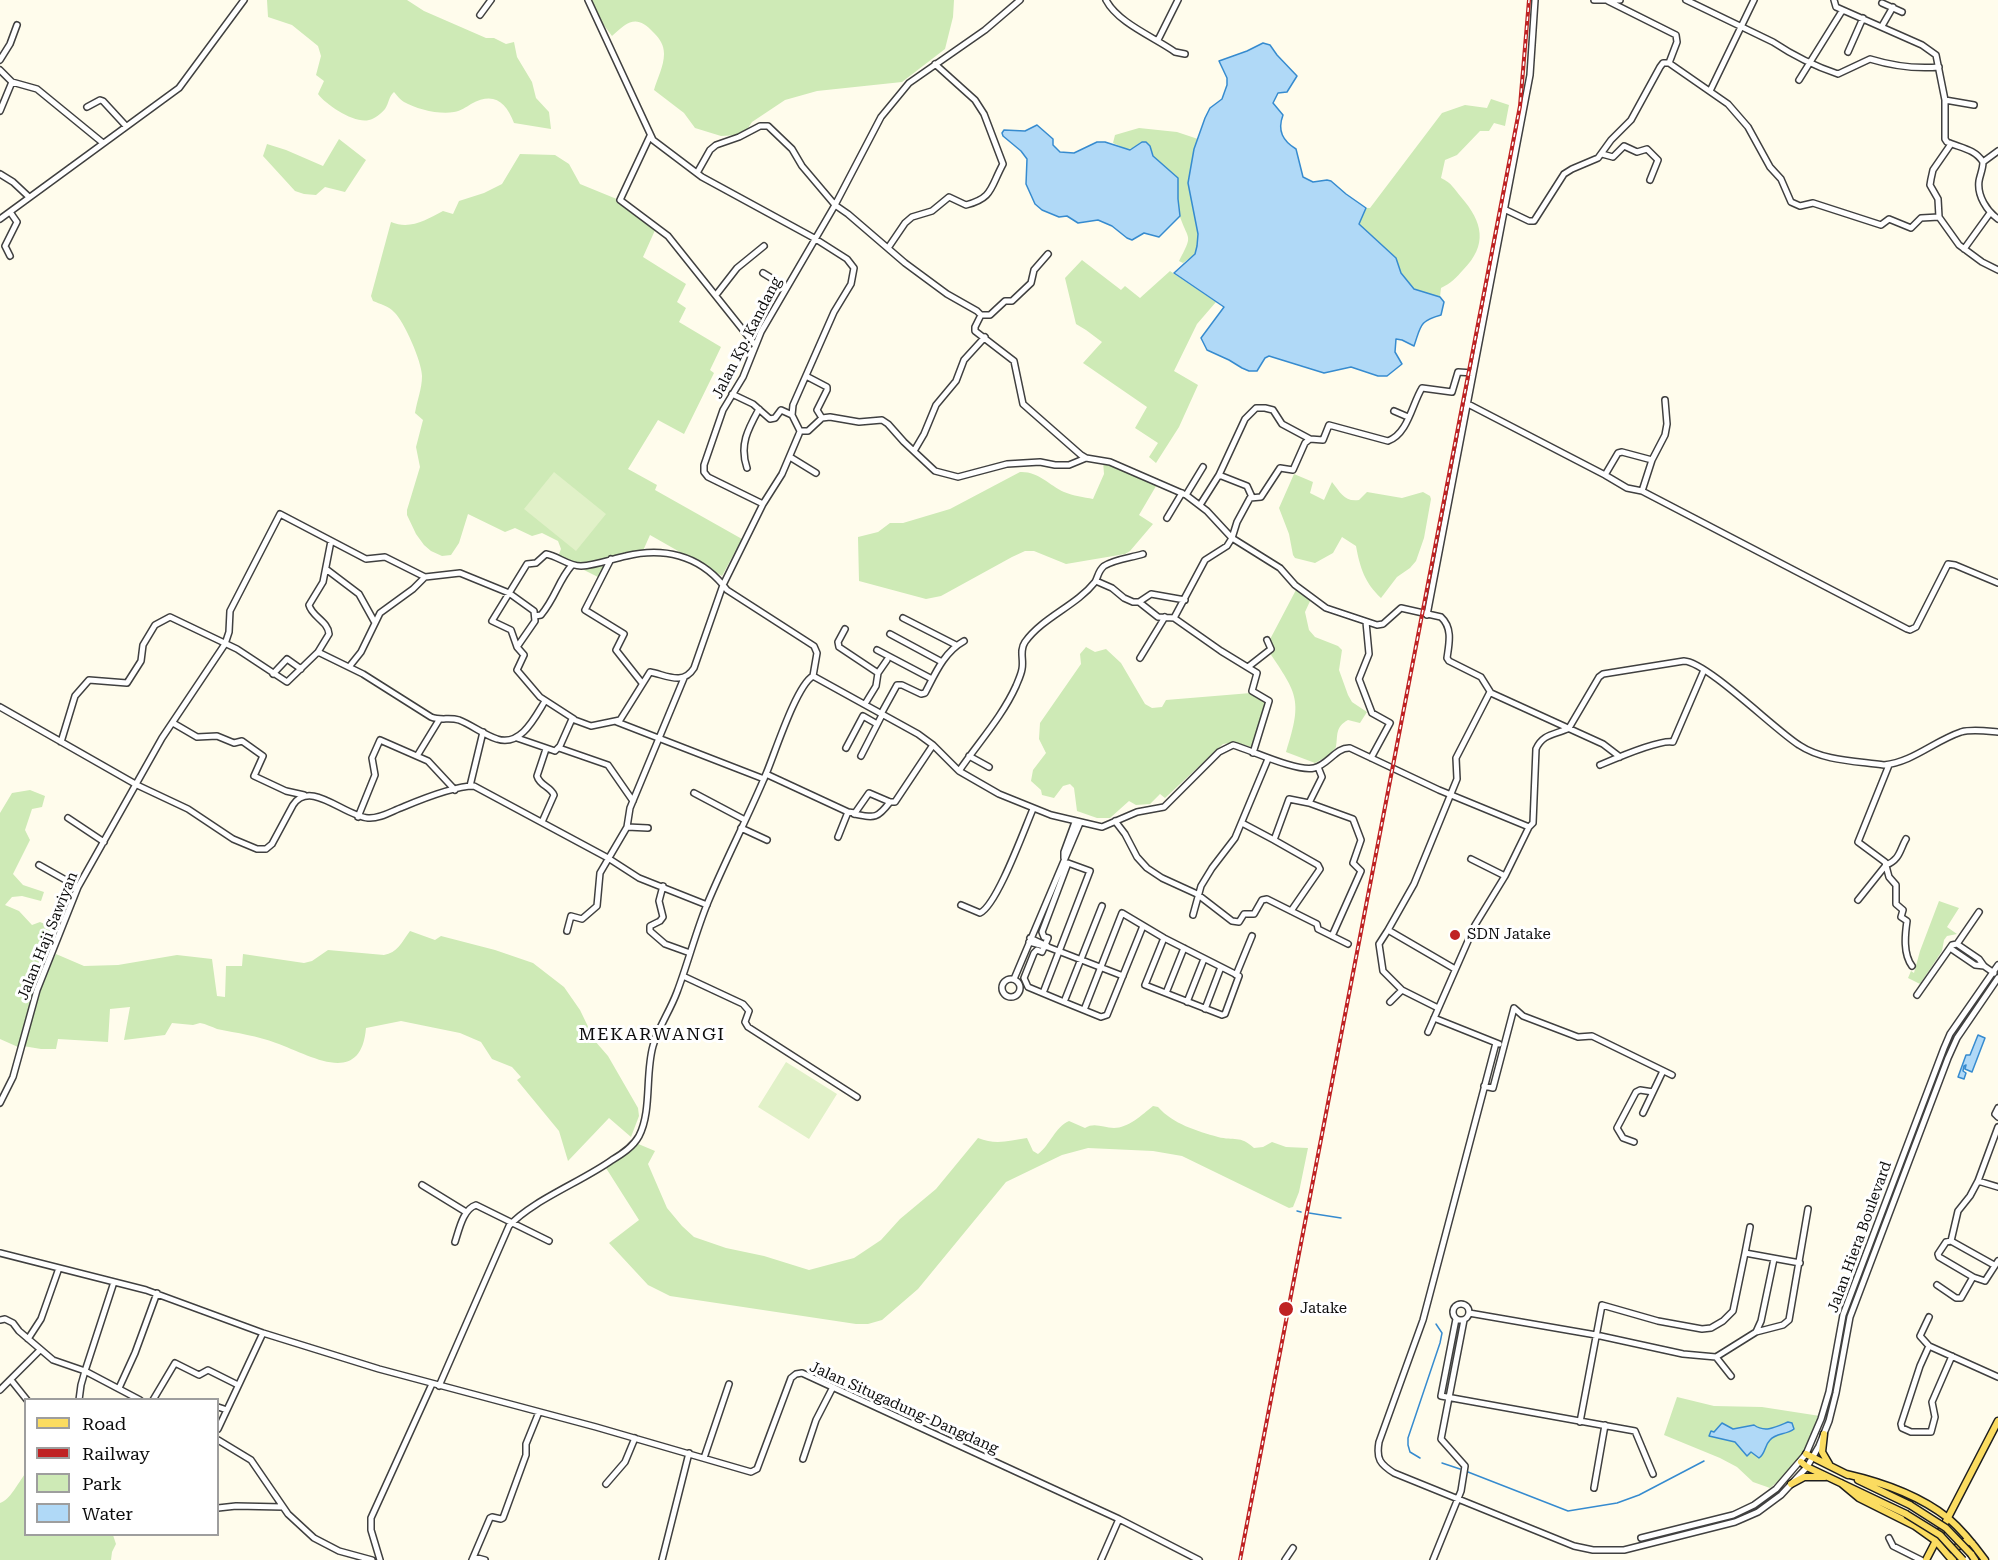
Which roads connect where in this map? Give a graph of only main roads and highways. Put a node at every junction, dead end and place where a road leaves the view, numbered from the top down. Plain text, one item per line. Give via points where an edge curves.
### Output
1 (1998, 1421) edge
2 (1824, 1434) road end
3 (1806, 1454) road end
4 (1801, 1462) road end
5 (1833, 1468) junction
6 (1846, 1474) junction
7 (1828, 1477) junction
8 (1841, 1483) junction
9 (1791, 1484) road end
10 (1928, 1505) junction
11 (1948, 1518) junction
12 (1915, 1526) junction
13 (1936, 1541) junction
14 (1973, 1544) junction
15 (1973, 1557) edge
16 (1926, 1560) edge
17 (1953, 1560) edge
18 (1963, 1560) edge
19 (1985, 1560) edge

1 - 11 main road
2 - 5 main road via 1822,1452
3 - 5 main road
4 - 7 main road
5 - 6 main road
6 - 10 main road via 1871,1480
6 - 15 main road, bridge via 1910,1505 1946,1528
7 - 8 main road
7 - 9 main road via 1804,1477
8 - 12 main road via 1859,1498
8 - 18 main road, bridge via 1940,1535
10 - 11 main road
10 - 12 main road via 1930,1521
11 - 13 main road
11 - 14 main road
12 - 13 main road
13 - 16 main road
13 - 17 main road
14 - 17 main road via 1966,1541 1958,1545
14 - 19 main road

